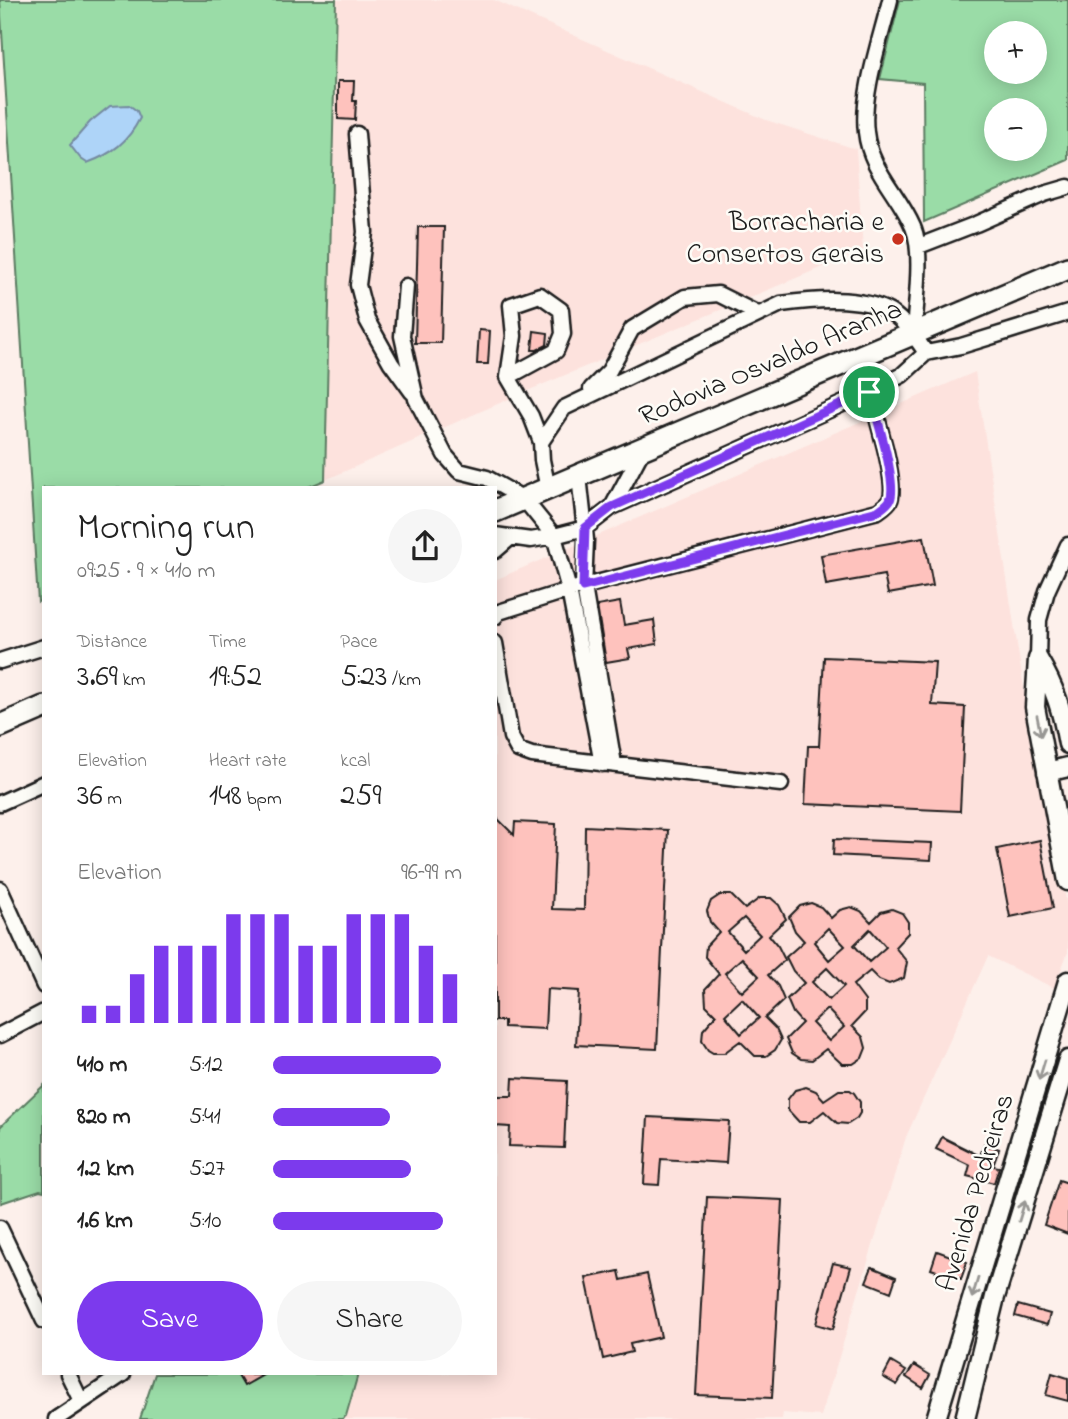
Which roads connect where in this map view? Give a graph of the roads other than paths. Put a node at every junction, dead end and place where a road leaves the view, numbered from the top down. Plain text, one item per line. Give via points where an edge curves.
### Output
1 (890, 0) edge
2 (357, 134) dead end
3 (1068, 187) edge
4 (919, 246) junction
5 (1068, 268) edge
6 (406, 286) dead end
7 (1068, 313) edge
8 (758, 314) junction
9 (914, 334) junction
10 (926, 354) junction
11 (509, 377) junction
12 (869, 392) junction
13 (586, 396) junction
14 (416, 399) junction
15 (541, 442) junction
16 (643, 449) junction
17 (579, 476) junction
18 (548, 489) junction
19 (524, 499) junction
20 (612, 507) junction
21 (497, 510) edge
22 (585, 528) junction
23 (503, 536) edge
24 (554, 536) junction
25 (1068, 545) edge
26 (576, 588) junction
27 (497, 614) edge
28 (42, 648) edge
29 (497, 655) edge
30 (1038, 659) junction
31 (0, 661) edge
32 (42, 708) edge
33 (0, 726) edge
34 (1068, 744) edge
35 (608, 764) junction
36 (1068, 767) edge
37 (1047, 772) junction
38 (42, 784) edge
39 (781, 784) dead end
40 (0, 803) edge
41 (1068, 881) edge
42 (0, 889) edge
43 (1068, 981) edge
44 (42, 982) edge
45 (42, 1013) edge
46 (0, 1035) edge
47 (1068, 1060) edge
48 (1022, 1135) junction
49 (1043, 1142) junction
50 (0, 1227) edge
51 (42, 1317) edge
52 (951, 1369) junction
53 (68, 1375) edge
54 (120, 1375) edge
55 (976, 1375) junction
56 (81, 1401) junction
57 (56, 1419) edge
58 (936, 1419) edge
59 (965, 1419) edge

1 - 4 street via 864,110 866,134 877,167 914,228
2 - 14 street via 365,232 358,285 367,320
3 - 4 street
4 - 9 street
5 - 9 highway, Rodovia Osvaldo Aranha
6 - 14 street via 402,336
7 - 10 street
8 - 9 street via 781,303 866,304 890,312
8 - 13 street
8 - 13 street via 718,294 685,297 632,329 609,371
9 - 10 street
9 - 16 highway, Rodovia Osvaldo Aranha
10 - 12 street via 902,375
11 - 11 street via 514,336 511,305 540,295 561,310 562,334 556,351
11 - 15 street
12 - 20 street
12 - 26 street via 893,488 890,501 878,511
13 - 15 street via 564,408
14 - 19 street via 445,455 459,471 487,478
15 - 18 street
16 - 17 highway, Rodovia Osvaldo Aranha
16 - 20 street
17 - 18 highway, Rodovia Osvaldo Aranha
17 - 22 street
18 - 19 highway, Rodovia Osvaldo Aranha
19 - 21 highway, Rodovia Osvaldo Aranha
19 - 24 street
20 - 22 street
22 - 24 street
22 - 26 street
23 - 24 street via 531,540
24 - 26 street
25 - 30 street via 1039,620
26 - 27 street
26 - 35 street
28 - 31 street
29 - 35 street via 511,737 518,750
30 - 34 main road via 1053,684
30 -> 37 main road via 1035,707
32 - 33 highway
35 - 39 street
36 - 37 main road
37 - 41 main road
38 - 40 street
42 - 44 street
43 -> 48 main road, Avenida Pedreiras
45 - 46 street
47 - 49 main road, Avenida Pedreiras
48 - 49 main road
48 -> 52 main road, Avenida Pedreiras
55 -> 49 main road, Avenida Pedreiras
50 - 51 street
52 - 55 main road
52 - 58 main road, Avenida Pedreiras
53 - 56 street
54 - 56 street
55 - 59 main road, Avenida Pedreiras
56 - 57 street

